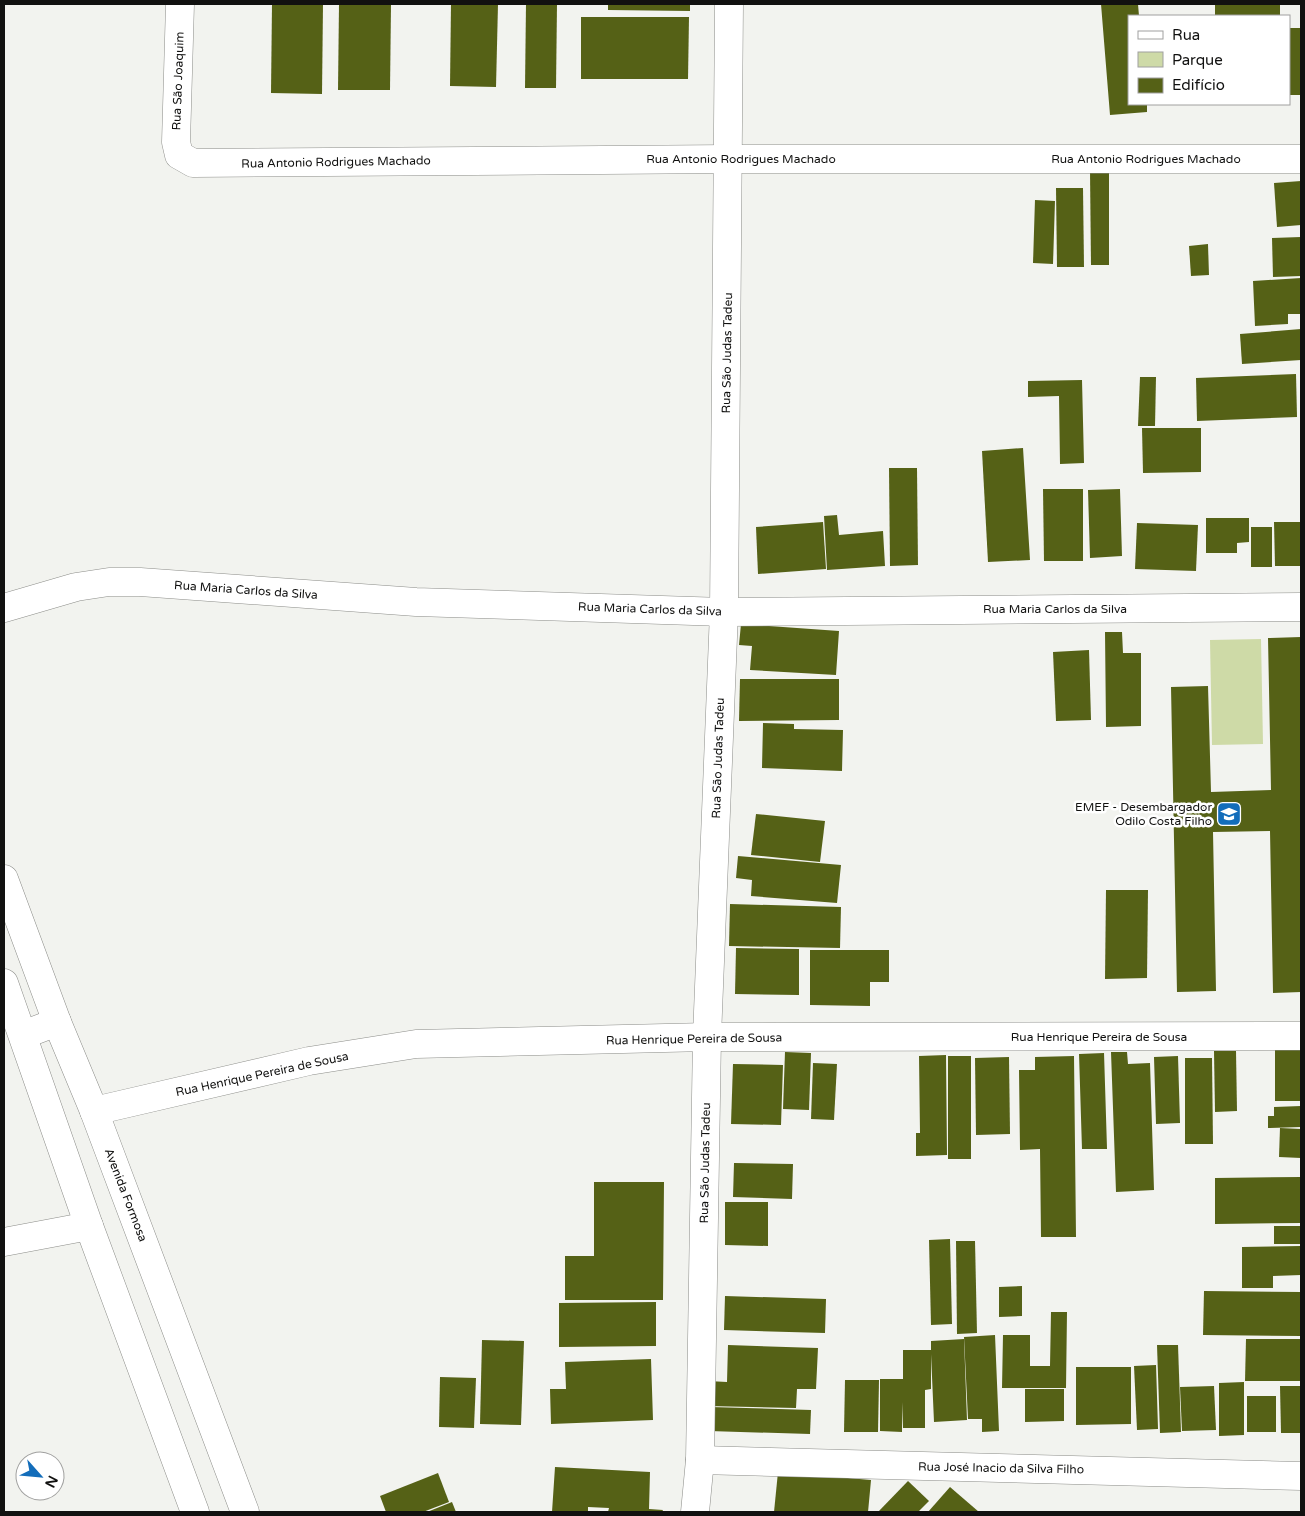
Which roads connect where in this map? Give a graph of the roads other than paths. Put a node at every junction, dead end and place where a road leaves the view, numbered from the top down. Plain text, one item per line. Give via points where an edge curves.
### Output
1 (180, 4) edge
2 (729, 4) edge
3 (182, 157) joint
4 (729, 159) junction
5 (1301, 159) edge
6 (4, 608) edge
7 (1301, 608) edge
8 (724, 612) junction
9 (4, 879) edge
10 (4, 983) edge
11 (57, 1022) junction
12 (23, 1034) junction
13 (1301, 1036) edge
14 (707, 1037) junction
15 (94, 1111) junction
16 (89, 1226) junction
17 (4, 1242) edge
18 (700, 1460) junction
19 (1301, 1476) edge
20 (195, 1512) edge
21 (244, 1512) edge
22 (695, 1512) edge

1 - 3 street, Rua São Joaquim via 176,142
2 - 4 street, Rua São Judas Tadeu
3 - 4 street, Rua Antonio Rodrigues Machado via 197,163
4 - 5 street, Rua Antonio Rodrigues Machado
4 - 8 street, Rua São Judas Tadeu
6 - 8 street, Rua Maria Carlos da Silva via 76,587 132,582 416,602
7 - 8 street, Rua Maria Carlos da Silva
8 - 14 street, Rua São Judas Tadeu
9 - 11 street, Avenida Formosa
10 - 12 street
11 - 12 street
11 - 15 street, Avenida Formosa
12 - 16 street
13 - 14 street, Rua Henrique Pereira de Sousa
14 - 15 street, Rua Henrique Pereira de Sousa via 416,1044 309,1061
14 - 18 street, Rua São Judas Tadeu
15 - 21 street, Avenida Formosa
16 - 17 street
16 - 20 street
18 - 19 street, Rua José Inacio da Silva Filho
18 - 22 street, Rua São Judas Tadeu

